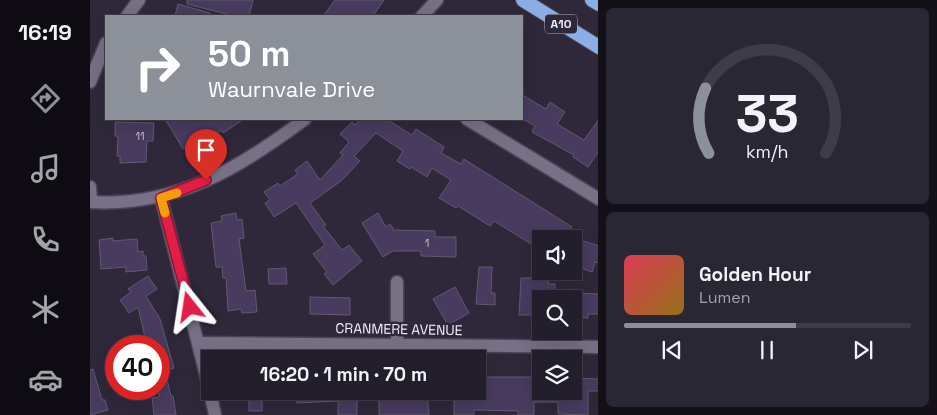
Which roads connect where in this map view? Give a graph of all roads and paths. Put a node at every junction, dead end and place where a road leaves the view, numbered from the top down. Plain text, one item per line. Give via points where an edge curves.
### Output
1 (139, 0) edge
2 (437, 0) edge
3 (524, 0) edge
4 (592, 0) edge
5 (598, 4) edge
6 (127, 15) edge
7 (423, 15) edge
8 (105, 45) edge
9 (598, 47) edge
10 (90, 82) edge
11 (303, 120) edge
12 (468, 120) edge
13 (90, 187) edge
14 (161, 198) junction
15 (598, 199) edge
16 (91, 202) edge
17 (397, 282) dead end
18 (200, 342) junction
19 (397, 344) junction
20 (598, 347) edge
21 (202, 350) edge
22 (212, 400) edge
23 (215, 415) edge

1 - 6 street
2 - 7 street
3 - 9 highway, A10
4 - 5 highway, A10
8 - 10 street
11 - 14 street via 219,175
12 - 15 street
13 - 16 street
14 - 16 street via 120,203
14 - 18 street
17 - 19 street
18 - 19 street, CRANMERE AVENUE
18 - 21 street
19 - 20 street, CRANMERE AVENUE
22 - 23 street

